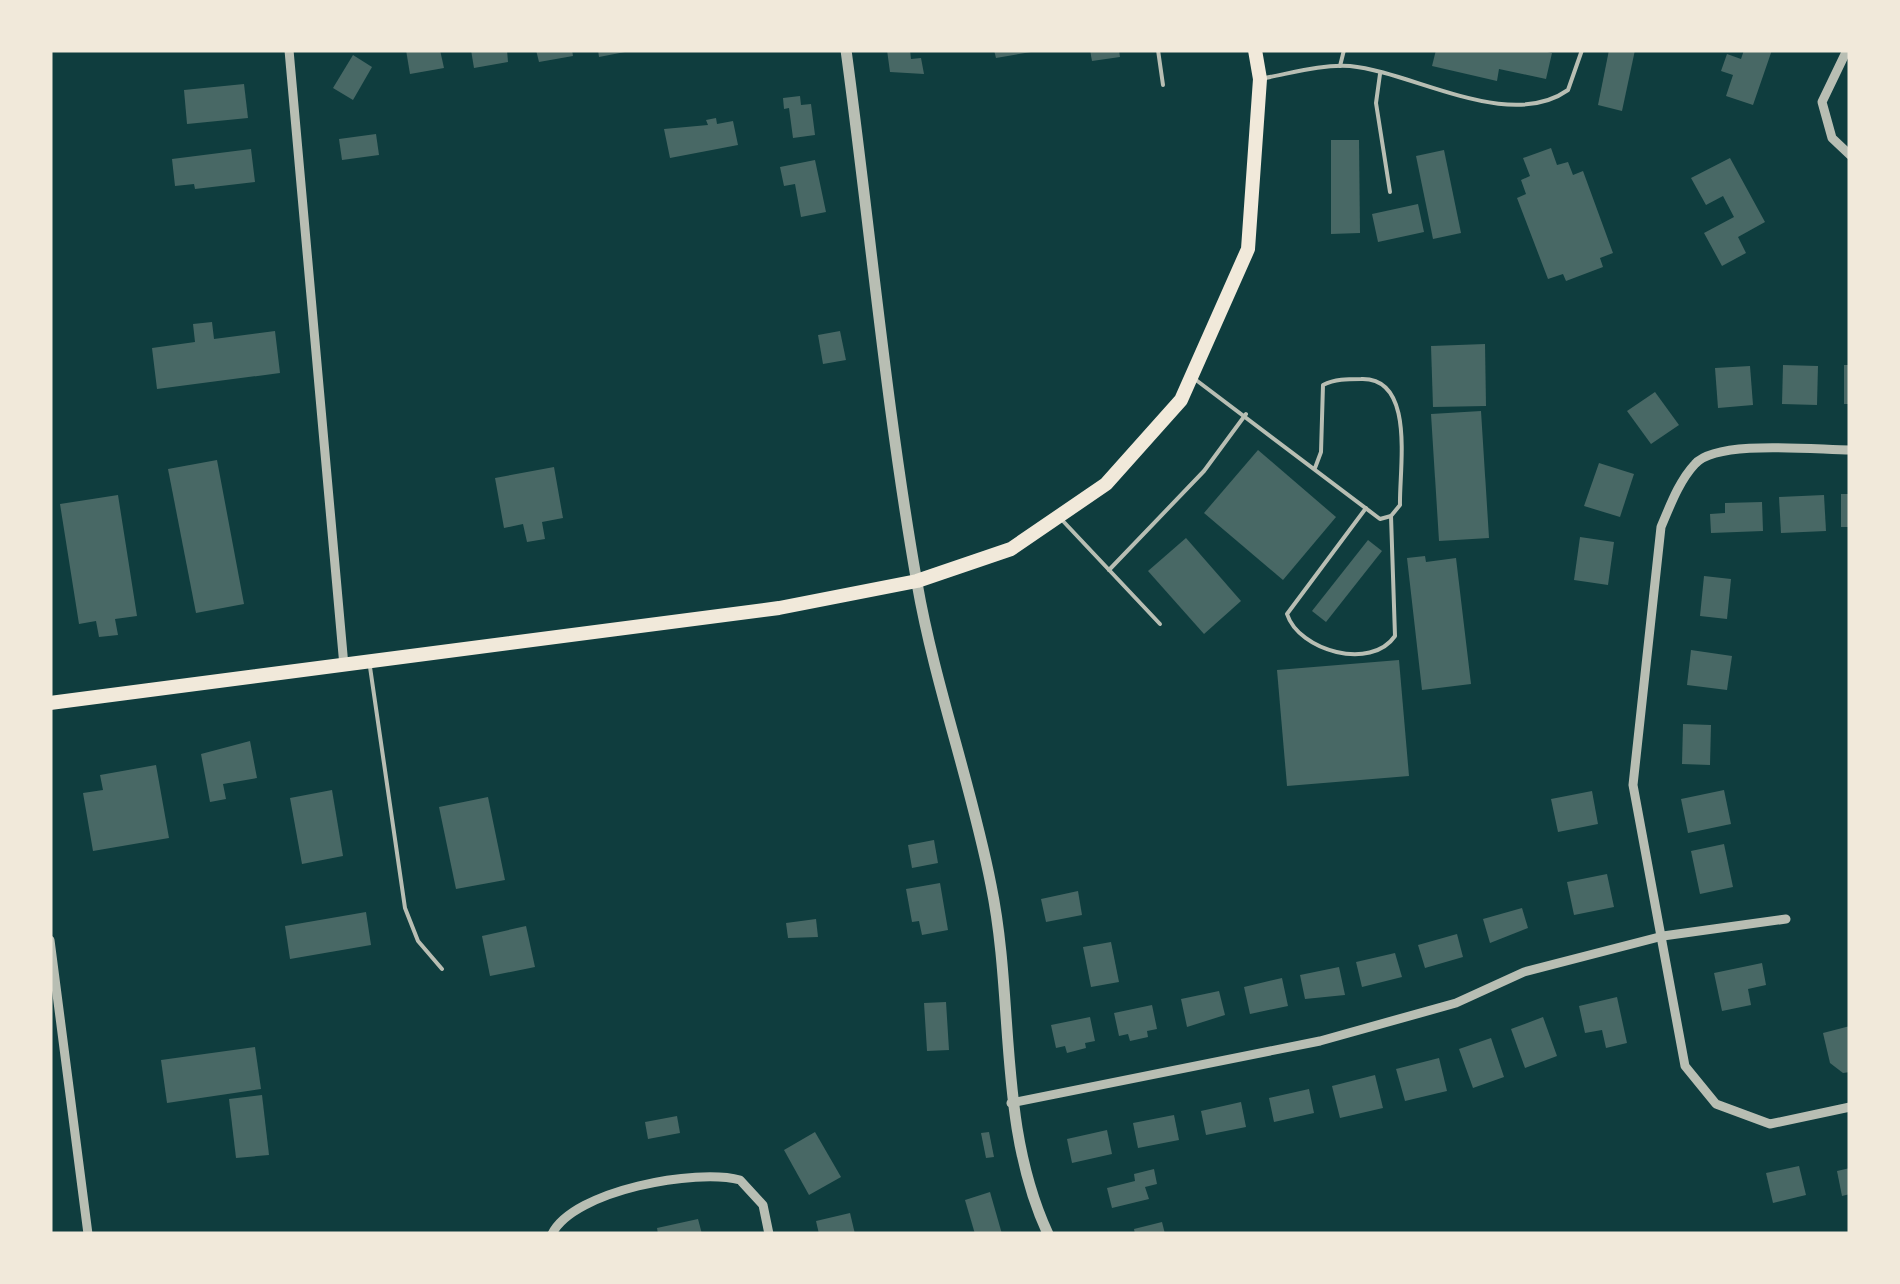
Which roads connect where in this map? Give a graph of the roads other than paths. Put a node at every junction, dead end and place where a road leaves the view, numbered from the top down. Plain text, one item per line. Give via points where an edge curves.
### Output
1 (290, 50) edge
2 (846, 50) edge
3 (1158, 50) edge
4 (1255, 50) edge
5 (1344, 50) edge
6 (1582, 50) edge
7 (1847, 50) edge
8 (1340, 66) junction
9 (1380, 74) junction
10 (1260, 79) junction
11 (1163, 85) dead end
12 (1850, 155) edge
13 (1390, 192) dead end
14 (1192, 377) junction
15 (1246, 414) junction
16 (1850, 450) edge
17 (1316, 468) junction
18 (1366, 508) junction
19 (1059, 516) junction
20 (1391, 516) junction
21 (1110, 570) junction
22 (917, 582) junction
23 (1160, 624) dead end
24 (370, 662) junction
25 (344, 666) junction
26 (50, 702) edge
27 (1786, 919) dead end
28 (1663, 936) junction
29 (50, 940) edge
30 (442, 969) dead end
31 (1011, 1103) junction
32 (1850, 1107) edge
33 (88, 1234) edge
34 (552, 1234) edge
35 (769, 1234) edge
36 (1048, 1234) edge

1 - 25 street
2 - 22 street
3 - 11 lane
4 - 10 highway
5 - 8 lane
6 - 9 lane via 1568,90 1536,103 1494,103
7 - 12 street via 1822,102 1832,138
8 - 9 lane
8 - 10 lane
9 - 13 lane via 1376,103
10 - 14 highway via 1248,248
14 - 15 lane
14 - 19 highway via 1181,400 1106,484
15 - 17 lane
15 - 21 lane via 1204,471
16 - 28 street via 1710,455 1696,461 1662,527 1633,785
17 - 18 lane
17 - 20 lane via 1323,385 1370,378 1389,388 1399,408 1400,505
18 - 20 lane via 1380,520
18 - 20 lane via 1287,614 1291,626 1323,650 1371,652 1396,636
19 - 21 lane
19 - 22 highway via 1011,549
21 - 23 lane
22 - 24 highway via 779,608
22 - 31 street via 992,885 1007,980
24 - 25 highway
24 - 30 lane via 405,908 418,941
25 - 26 highway
27 - 28 street
28 - 31 street via 1524,972 1396,1022
28 - 32 street via 1685,1066 1716,1104 1770,1124
29 - 33 street
31 - 36 street via 1032,1200
34 - 35 street via 586,1202 696,1174 740,1180 763,1205

